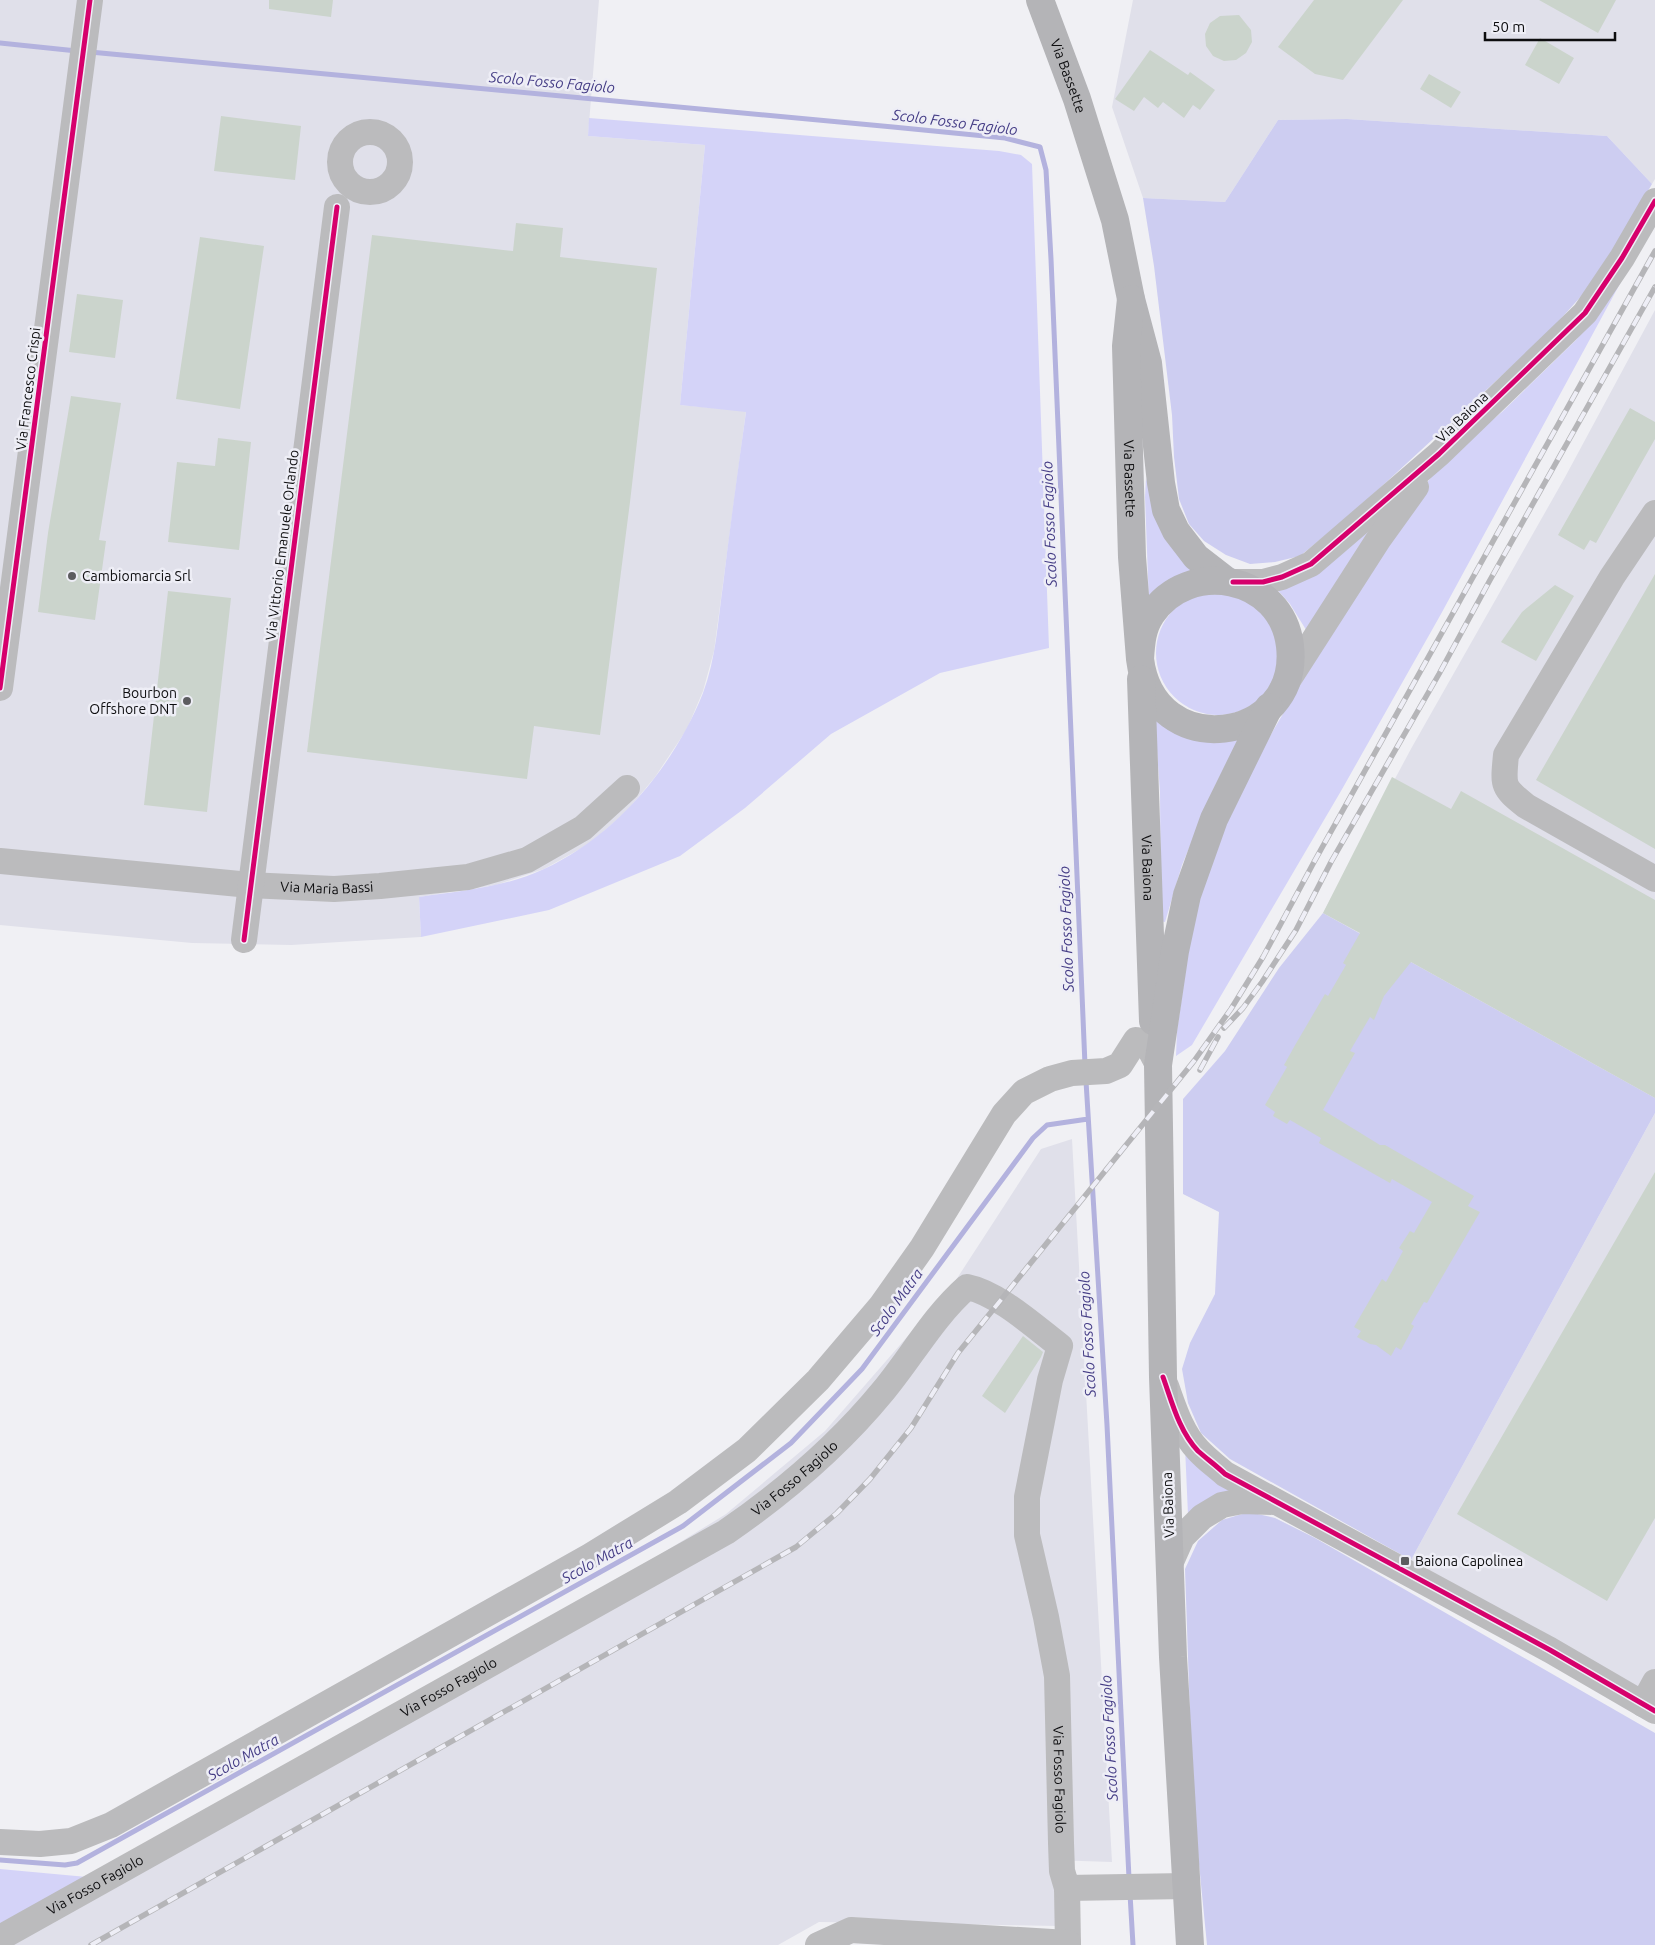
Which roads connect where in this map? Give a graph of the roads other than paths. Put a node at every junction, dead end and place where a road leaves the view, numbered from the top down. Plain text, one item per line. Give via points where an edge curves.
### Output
1 (1040, 0) edge
2 (89, 10) edge
3 (339, 162) junction
4 (356, 188) junction
5 (1655, 201) edge
6 (337, 207) junction
7 (1131, 299) junction
8 (1439, 454) junction
9 (1655, 513) edge
10 (1230, 581) junction
11 (1140, 664) junction
12 (0, 688) edge
13 (1276, 698) junction
14 (627, 788) dead end
15 (0, 861) edge
16 (1655, 879) edge
17 (250, 885) junction
18 (244, 940) dead end
19 (1158, 1064) junction
20 (1163, 1377) junction
21 (1275, 1502) junction
22 (1170, 1564) junction
23 (1651, 1699) edge
24 (0, 1842) edge
25 (1186, 1886) junction
26 (1067, 1888) junction
27 (0, 1938) edge
28 (1068, 1944) edge
29 (818, 1945) edge
30 (1190, 1945) edge

1 - 7 main road, Via Bassette via 1077,99 1115,220
2 - 12 street, Via Francesco Crispi
3 - 4 street via 344,177
3 - 4 street, Via Vittorio Emanuele Orlando via 345,144 361,132 381,134 395,146 400,165 392,182 375,191 365,192
3 - 6 street, Via Vittorio Emanuele Orlando
4 - 6 street
5 - 8 street, Via Baiona via 1585,313
6 - 17 street, Via Vittorio Emanuele Orlando
7 - 10 main road, Via Bassette via 1148,363 1166,510 1176,531 1196,557
7 - 11 main road, Via Bassette via 1126,346 1132,558
8 - 10 street, Via Baiona via 1311,564 1263,582
8 - 13 street, Via Baiona via 1378,540
9 - 16 street via 1612,576 1506,755 1504,778 1508,792 1526,806
10 - 11 main road via 1204,580 1183,587 1164,599 1150,616 1142,637
10 - 13 main road via 1254,590 1271,604 1284,623 1290,645 1290,667
11 - 13 main road via 1148,689 1160,706 1175,719 1194,727 1234,728 1253,720
11 - 19 main road, Via Baiona via 1152,1012
13 - 19 main road, Via Baiona via 1214,819 1187,895
14 - 17 street, Via Maria Bassi via 582,828 527,860 468,877 334,889
15 - 17 street, Via Maria Bassi
17 - 18 street, Via Vittorio Emanuele Orlando
19 - 20 main road, Via Baiona
19 - 24 street via 1146,1042 1136,1040 1120,1065 1106,1071 1072,1073 1050,1079 1024,1092 1004,1114 922,1248 881,1306 818,1380 747,1450 678,1502 590,1556 111,1825 71,1841 40,1844
20 - 21 street via 1177,1417 1198,1450 1225,1474
20 - 22 main road, Via Baiona
21 - 22 street via 1242,1501 1222,1505 1202,1517 1182,1537
21 - 23 street via 1550,1650
22 - 25 main road, Via Baiona
25 - 26 street
25 - 30 main road, Via Baiona
26 - 27 street, Via Fosso Fagiolo via 1062,1862 1057,1676 1027,1535 1027,1497 1050,1380 1060,1346 1008,1307 980,1290 967,1287 952,1300 883,1391 828,1450 761,1508 726,1532
26 - 28 street, Via Fosso Fagiolo
28 - 29 street via 851,1930

